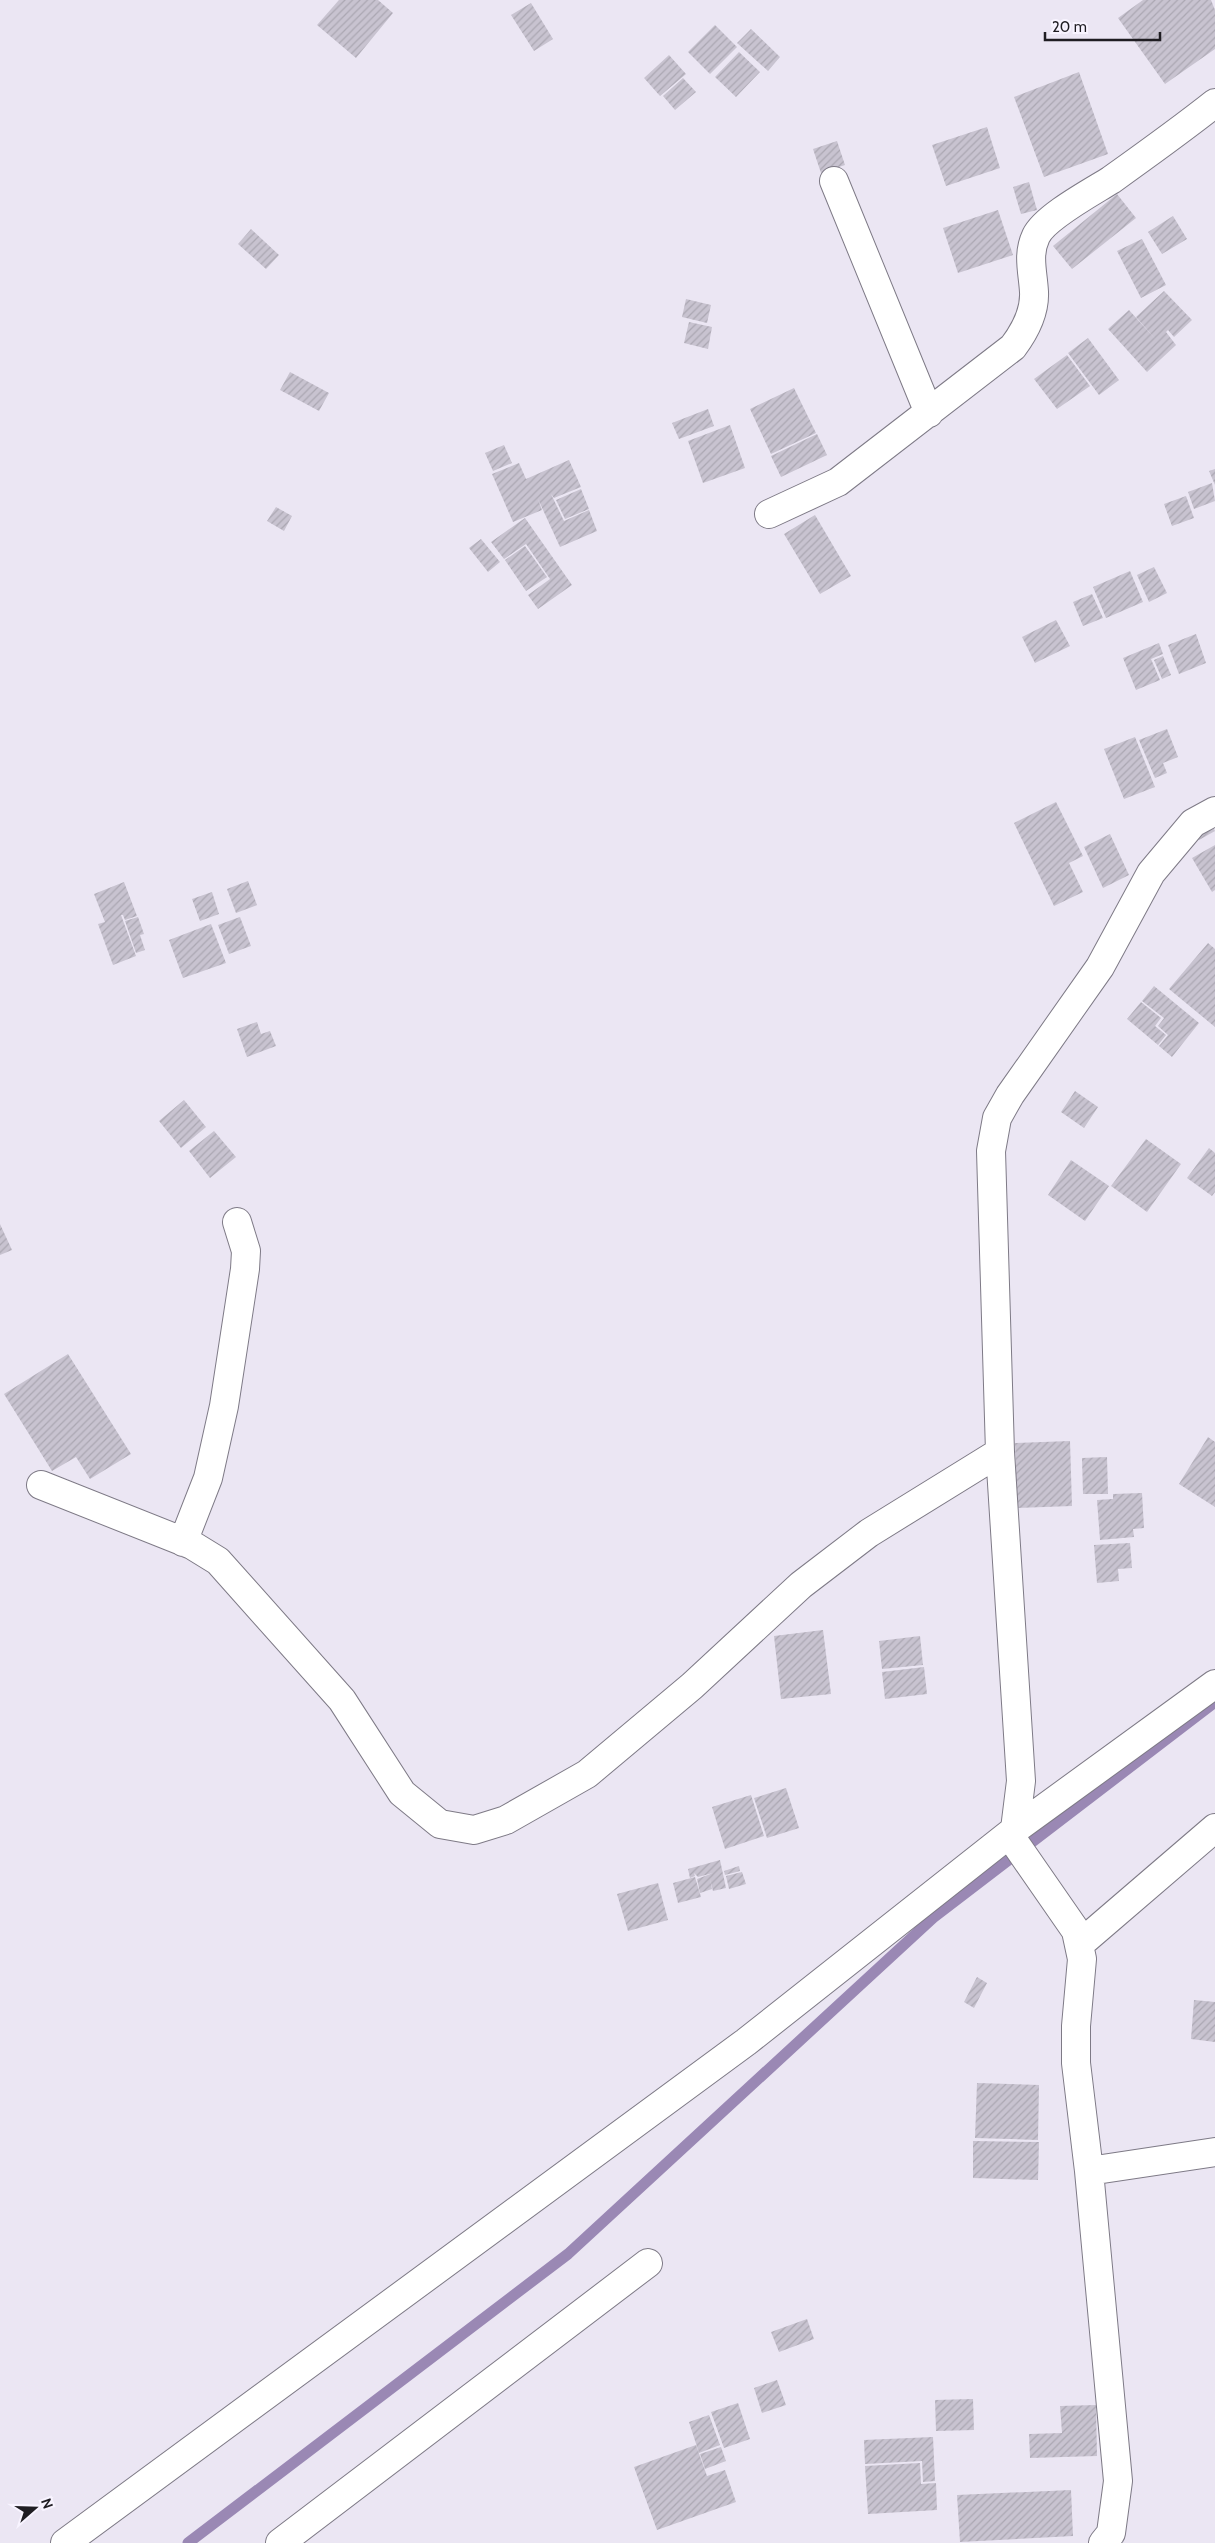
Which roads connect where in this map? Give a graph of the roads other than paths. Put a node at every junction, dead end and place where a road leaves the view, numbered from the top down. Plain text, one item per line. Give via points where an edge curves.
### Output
1 (1215, 103) edge
2 (834, 181) dead end
3 (928, 413) junction
4 (769, 514) dead end
5 (1215, 811) edge
6 (237, 1222) dead end
7 (1000, 1452) junction
8 (40, 1485) dead end
9 (183, 1542) junction
10 (1215, 1684) edge
11 (1215, 1828) edge
12 (1016, 1836) junction
13 (1078, 1937) junction
14 (1215, 2152) edge
15 (1089, 2171) junction
16 (648, 2263) dead end
17 (65, 2543) edge
18 (280, 2543) edge
19 (1103, 2543) edge

1 - 3 street via 1044,224 1036,236 1030,256 1033,310 1021,336 1000,359
2 - 3 street
3 - 4 street via 838,482
5 - 7 street via 1193,823 1151,873 1100,967 1010,1095 998,1118 991,1151 991,1178
6 - 9 street via 246,1250 245,1269 224,1406 208,1478
7 - 9 street via 870,1533 801,1584 692,1686 587,1774 506,1820 474,1830 440,1824 402,1792 342,1700 218,1561
7 - 12 street via 1021,1781
8 - 9 street
10 - 12 street
11 - 13 street
12 - 13 street
12 - 17 street via 746,2042
13 - 15 street via 1082,1959 1076,2063
14 - 15 street
15 - 19 street via 1118,2481 1112,2533
16 - 18 street

